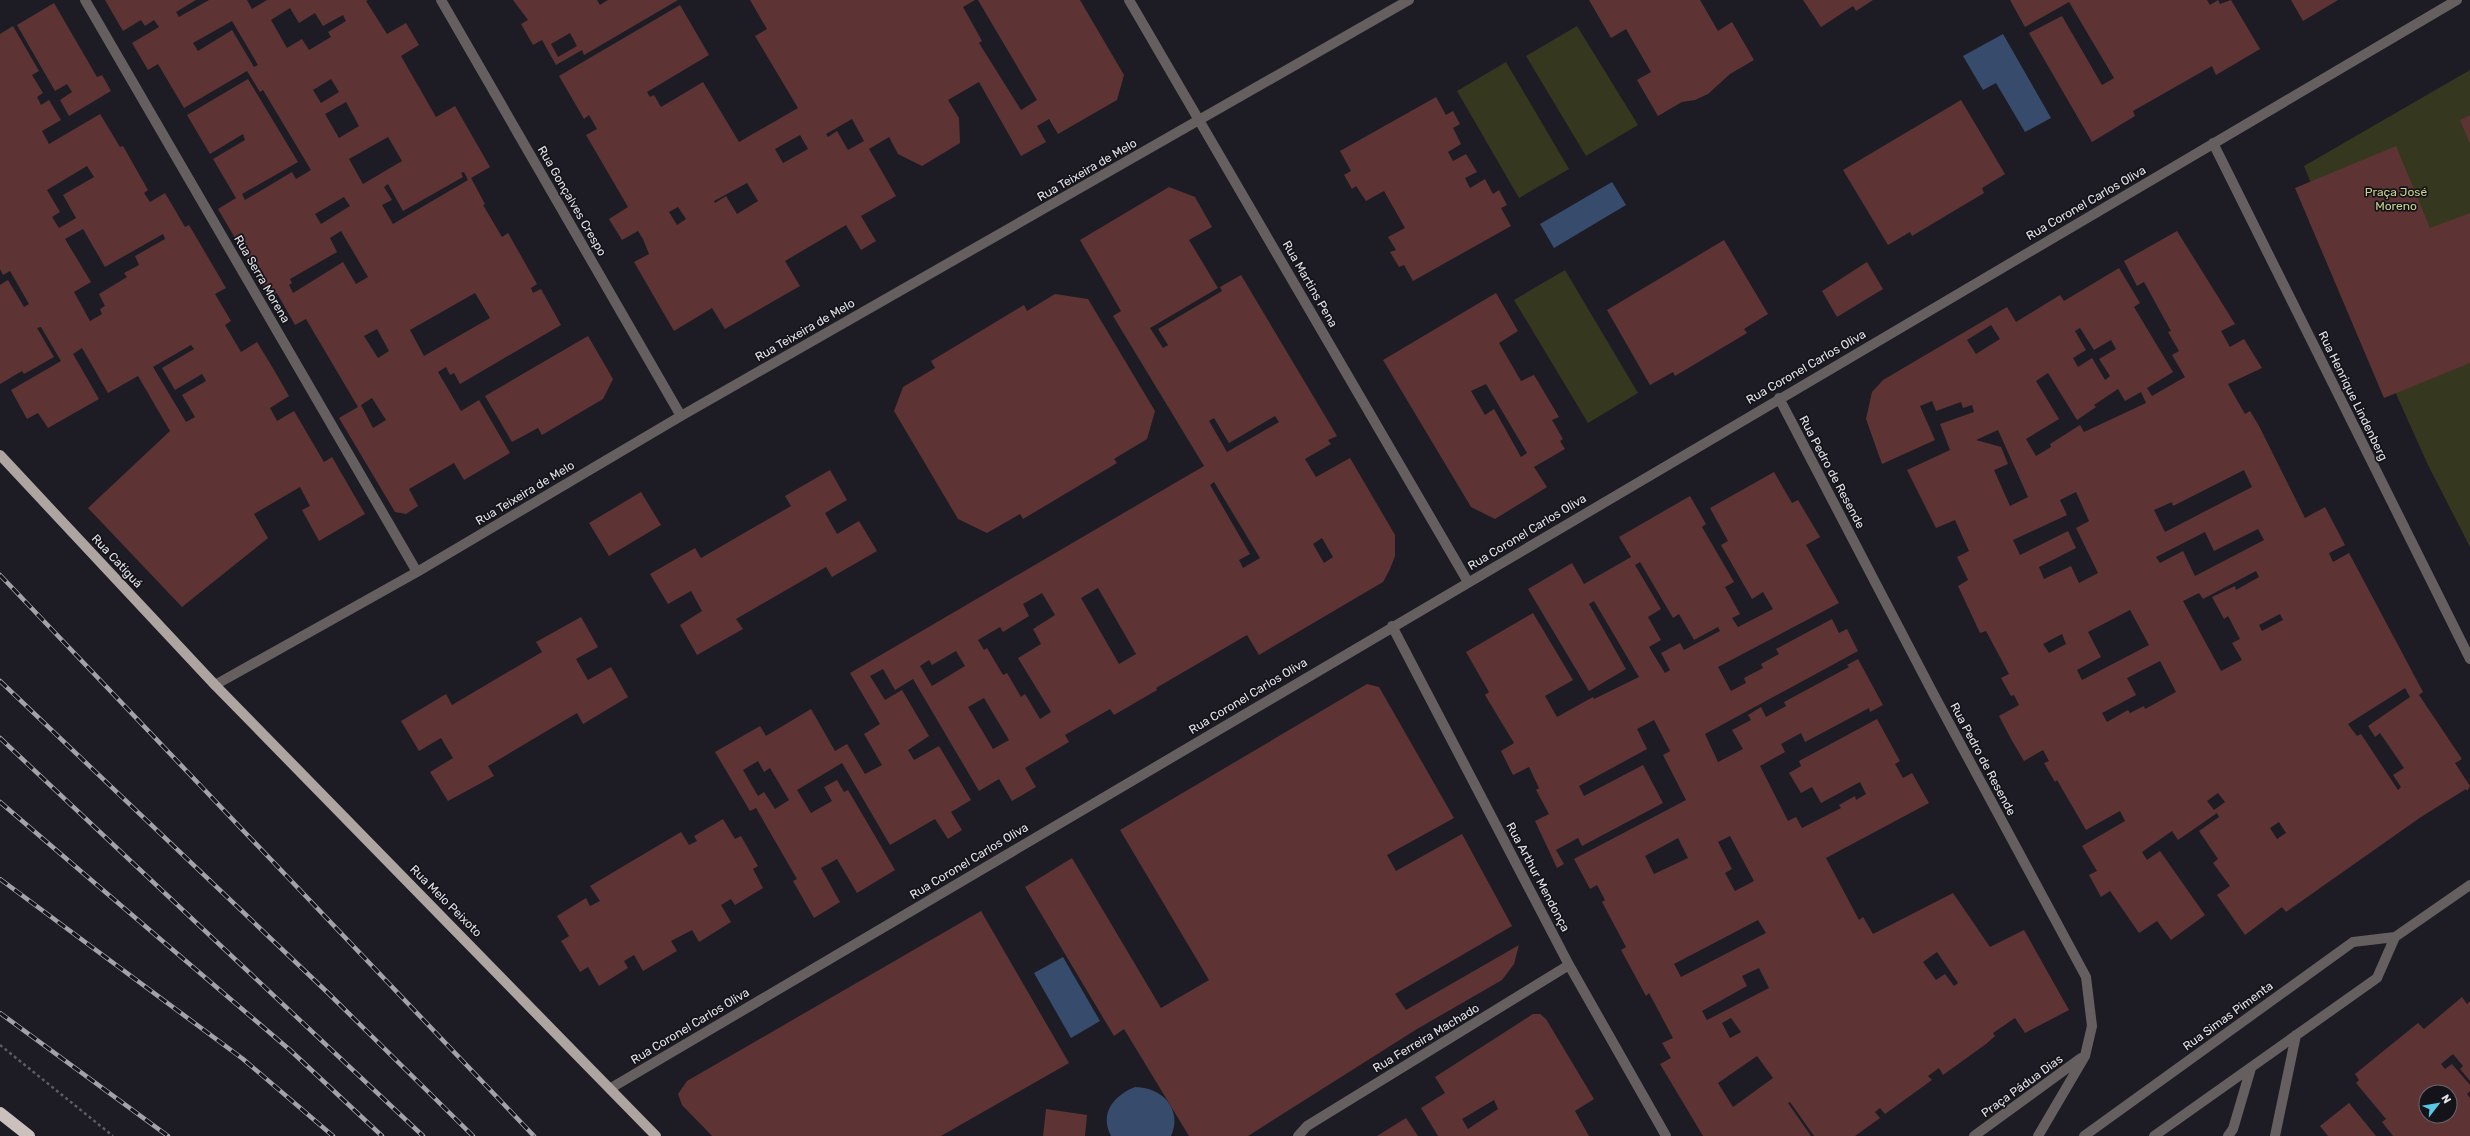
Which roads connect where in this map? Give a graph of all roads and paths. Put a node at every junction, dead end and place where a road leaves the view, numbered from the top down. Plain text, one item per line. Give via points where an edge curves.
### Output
1 (85, 0) edge
2 (441, 0) edge
3 (1129, 0) edge
4 (1409, 0) edge
5 (2457, 0) edge
6 (1201, 121) junction
7 (2214, 144) junction
8 (1779, 398) junction
9 (681, 416) junction
10 (0, 455) edge
11 (417, 572) junction
12 (1468, 582) junction
13 (1392, 626) junction
14 (2470, 659) edge
15 (215, 685) junction
16 (2470, 884) edge
17 (2395, 937) junction
18 (1569, 965) junction
19 (2296, 1035) junction
20 (0, 1045) edge
21 (2085, 1056) junction
22 (2250, 1068) junction
23 (611, 1088) junction
24 (0, 1113) edge
25 (29, 1136) edge
26 (113, 1136) edge
27 (656, 1136) edge
28 (1298, 1136) edge
29 (1666, 1136) edge
30 (1974, 1136) edge
31 (2038, 1136) edge
32 (2084, 1136) edge
33 (2154, 1136) edge
34 (2228, 1136) edge
35 (2275, 1136) edge

1 - 11 street, Rua Serra Morena
2 - 9 street, Rua Gonçalves Crespo
3 - 6 street, Rua Martins Pena
4 - 6 street, Rua Teixeira de Melo
5 - 7 street, Rua Coronel Carlos Oliva
6 - 9 street, Rua Teixeira de Melo
6 - 12 street, Rua Martins Pena
7 - 8 street, Rua Coronel Carlos Oliva
7 - 14 street, Rua Henrique Lindenberg
8 - 12 street, Rua Coronel Carlos Oliva
8 - 21 street, Rua Pedro de Resende via 1934,695 2086,977 2092,1026
9 - 11 street, Rua Teixeira de Melo
10 - 15 main road, Rua Catiguá
11 - 15 street, Rua Teixeira de Melo
12 - 13 street, Rua Coronel Carlos Oliva
13 - 18 street, Rua Arthur Mendonça
13 - 23 street, Rua Coronel Carlos Oliva
15 - 23 main road, Rua Melo Peixoto
16 - 17 street, Rua Simas Pimenta
17 - 19 street via 2377,978
17 - 32 street, Rua Simas Pimenta via 2353,942
18 - 28 street, Rua Ferreira Machado via 1307,1126
18 - 29 street, Rua Arthur Mendonça
19 - 22 street
19 - 35 street
20 - 26 path
21 - 30 street, Praça Pádua Dias
21 - 31 street, Rua Pedro de Resende
22 - 33 street
22 - 34 street
23 - 27 main road, Rua Melo Peixoto
24 - 25 highway

